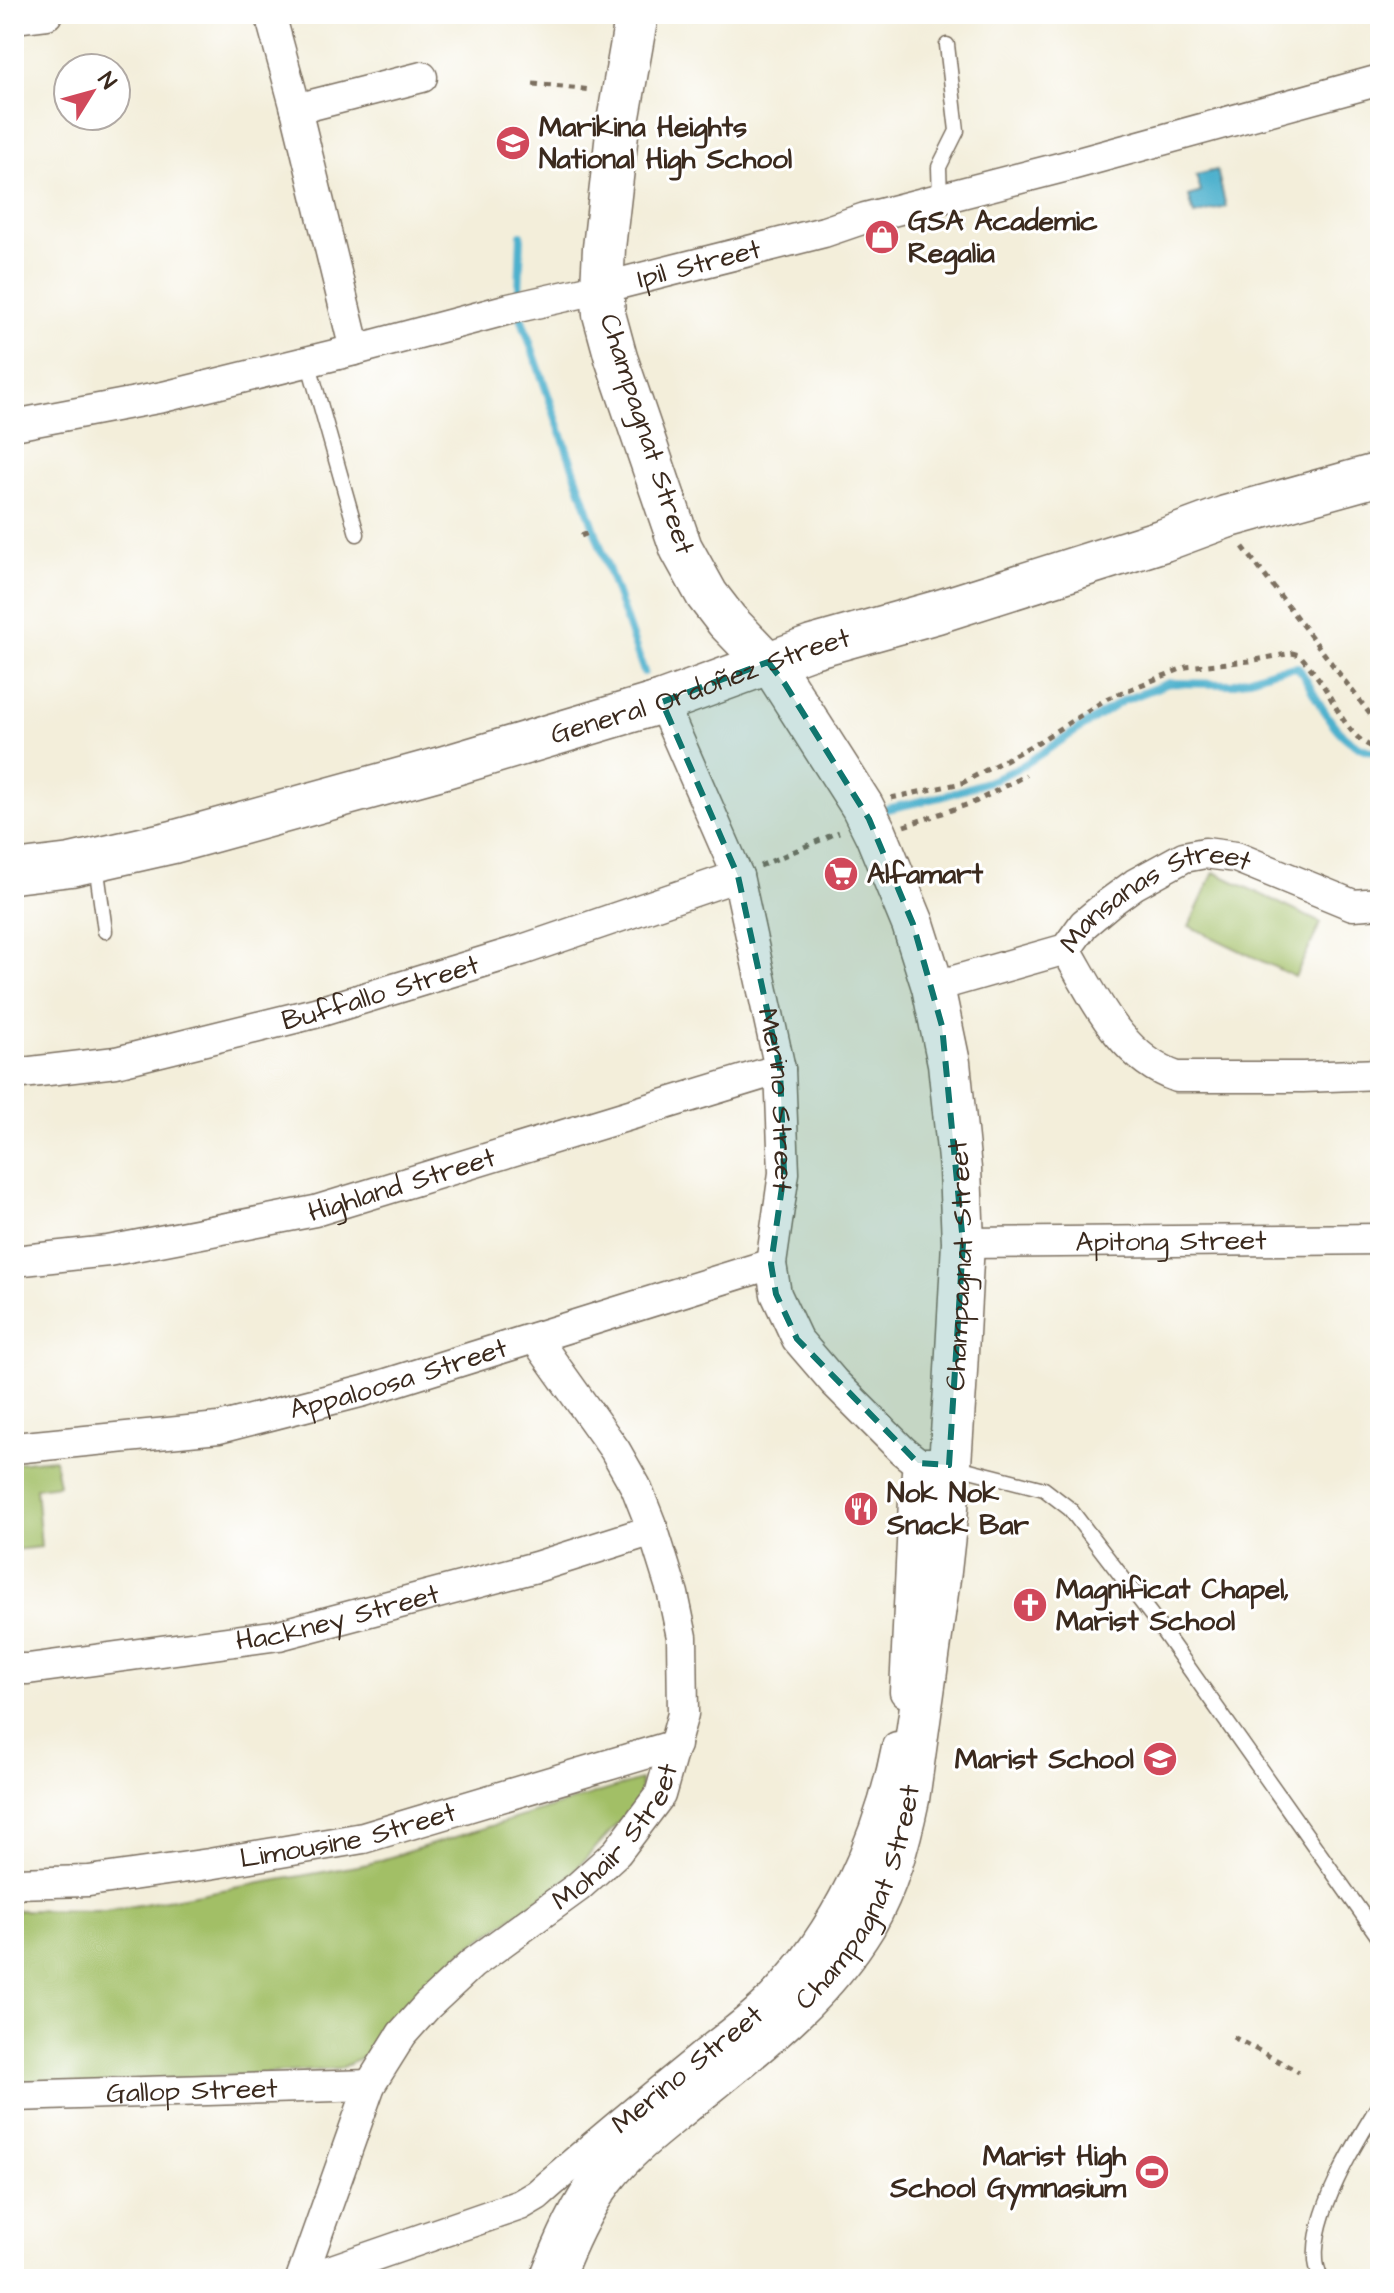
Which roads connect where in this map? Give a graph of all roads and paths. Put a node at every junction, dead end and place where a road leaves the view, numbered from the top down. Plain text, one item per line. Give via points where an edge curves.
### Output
1 (47, 14) edge
2 (270, 14) edge
3 (637, 14) edge
4 (14, 18) edge
5 (947, 45) dead end
6 (422, 77) dead end
7 (1380, 80) edge
8 (533, 84) dead end
9 (585, 89) dead end
10 (296, 109) junction
11 (940, 199) junction
12 (602, 288) junction
13 (355, 350) junction
14 (308, 361) junction
15 (14, 425) edge
16 (1380, 474) edge
17 (1226, 517) junction
18 (591, 532) dead end
19 (357, 534) dead end
20 (581, 536) dead end
21 (768, 662) junction
22 (662, 702) junction
23 (1373, 718) dead end
24 (1380, 746) edge
25 (1026, 775) dead end
26 (866, 827) junction
27 (95, 859) junction
28 (14, 872) edge
29 (738, 876) junction
30 (1380, 903) edge
31 (105, 931) dead end
32 (1066, 949) junction
33 (933, 987) junction
34 (780, 1069) junction
35 (14, 1074) edge
36 (1380, 1074) edge
37 (1380, 1239) edge
38 (963, 1243) junction
39 (14, 1261) edge
40 (771, 1264) junction
41 (535, 1338) junction
42 (14, 1448) edge
43 (934, 1464) junction
44 (653, 1530) junction
45 (14, 1669) edge
46 (675, 1745) junction
47 (14, 1883) edge
48 (1380, 1939) edge
49 (1233, 2037) dead end
50 (1299, 2072) dead end
51 (370, 2085) junction
52 (14, 2096) edge
53 (1380, 2103) edge
54 (304, 2279) edge
55 (551, 2279) edge
56 (1321, 2279) edge

1 - 4 street
2 - 10 street
3 - 12 street, Champagnat Street via 619,116
5 - 11 lane via 957,131 939,167
6 - 10 street
7 - 11 street, Ipil Street
8 - 9 path
10 - 13 street
11 - 12 street, Ipil Street
12 - 13 street, Ipil Street
12 - 21 street, Champagnat Street via 616,358 681,548 717,609
13 - 14 street, Ipil Street
14 - 15 street, Ipil Street via 163,397
14 - 19 lane
16 - 17 street, General Ordoñez Street
17 - 21 street, General Ordoñez Street
17 - 23 path
18 - 20 path
21 - 22 street, General Ordoñez Street
21 - 26 street, Champagnat Street
22 - 27 street, General Ordoñez Street via 445,767
22 - 29 street, Merino Street
24 - 26 path via 1365,745 1350,729 1300,655 1186,667 1108,698 962,783 881,800
25 - 26 path via 975,802
26 - 29 path
26 - 33 street, Champagnat Street via 898,886
27 - 28 street, General Ordoñez Street
27 - 31 lane
29 - 34 street, Merino Street
29 - 35 street, Buffallo Street via 315,1013 116,1062
30 - 32 street, Mansanas Street via 1353,905 1236,857 1205,853 1184,857 1135,884 1084,924
32 - 33 street, Mansanas Street
32 - 36 street via 1129,1047 1163,1073
33 - 38 street, Champagnat Street via 952,1084
34 - 39 street, Highland Street via 315,1211 108,1251
34 - 40 street, Merino Street via 784,1173
37 - 38 street, Apitong Street
38 - 43 street, Champagnat Street
40 - 41 street, Appaloosa Street
40 - 43 street, Merino Street via 776,1294 797,1339 903,1451
41 - 42 street, Appaloosa Street via 364,1391 219,1428
41 - 44 street, Mohair Street via 615,1450
43 - 48 lane via 1044,1489 1070,1509
43 - 54 street, Merino Street via 914,1501 904,1711 891,1778 846,1897 807,1957 769,2001 537,2195
43 - 55 street, Champagnat Street via 940,1571 908,1799 876,1904 839,1960 792,2012 605,2175 576,2221
44 - 45 street, Hackney Street via 279,1635
44 - 46 street, Mohair Street via 682,1637 683,1714
46 - 47 street, Limousine Street via 363,1838 89,1881
46 - 51 street, Mohair Street via 660,1795 617,1852 438,1995 402,2034
49 - 50 path
51 - 52 street, Gallop Street
51 - 54 street, Mohair Street
53 - 56 lane via 1346,2158 1321,2222 1316,2259

